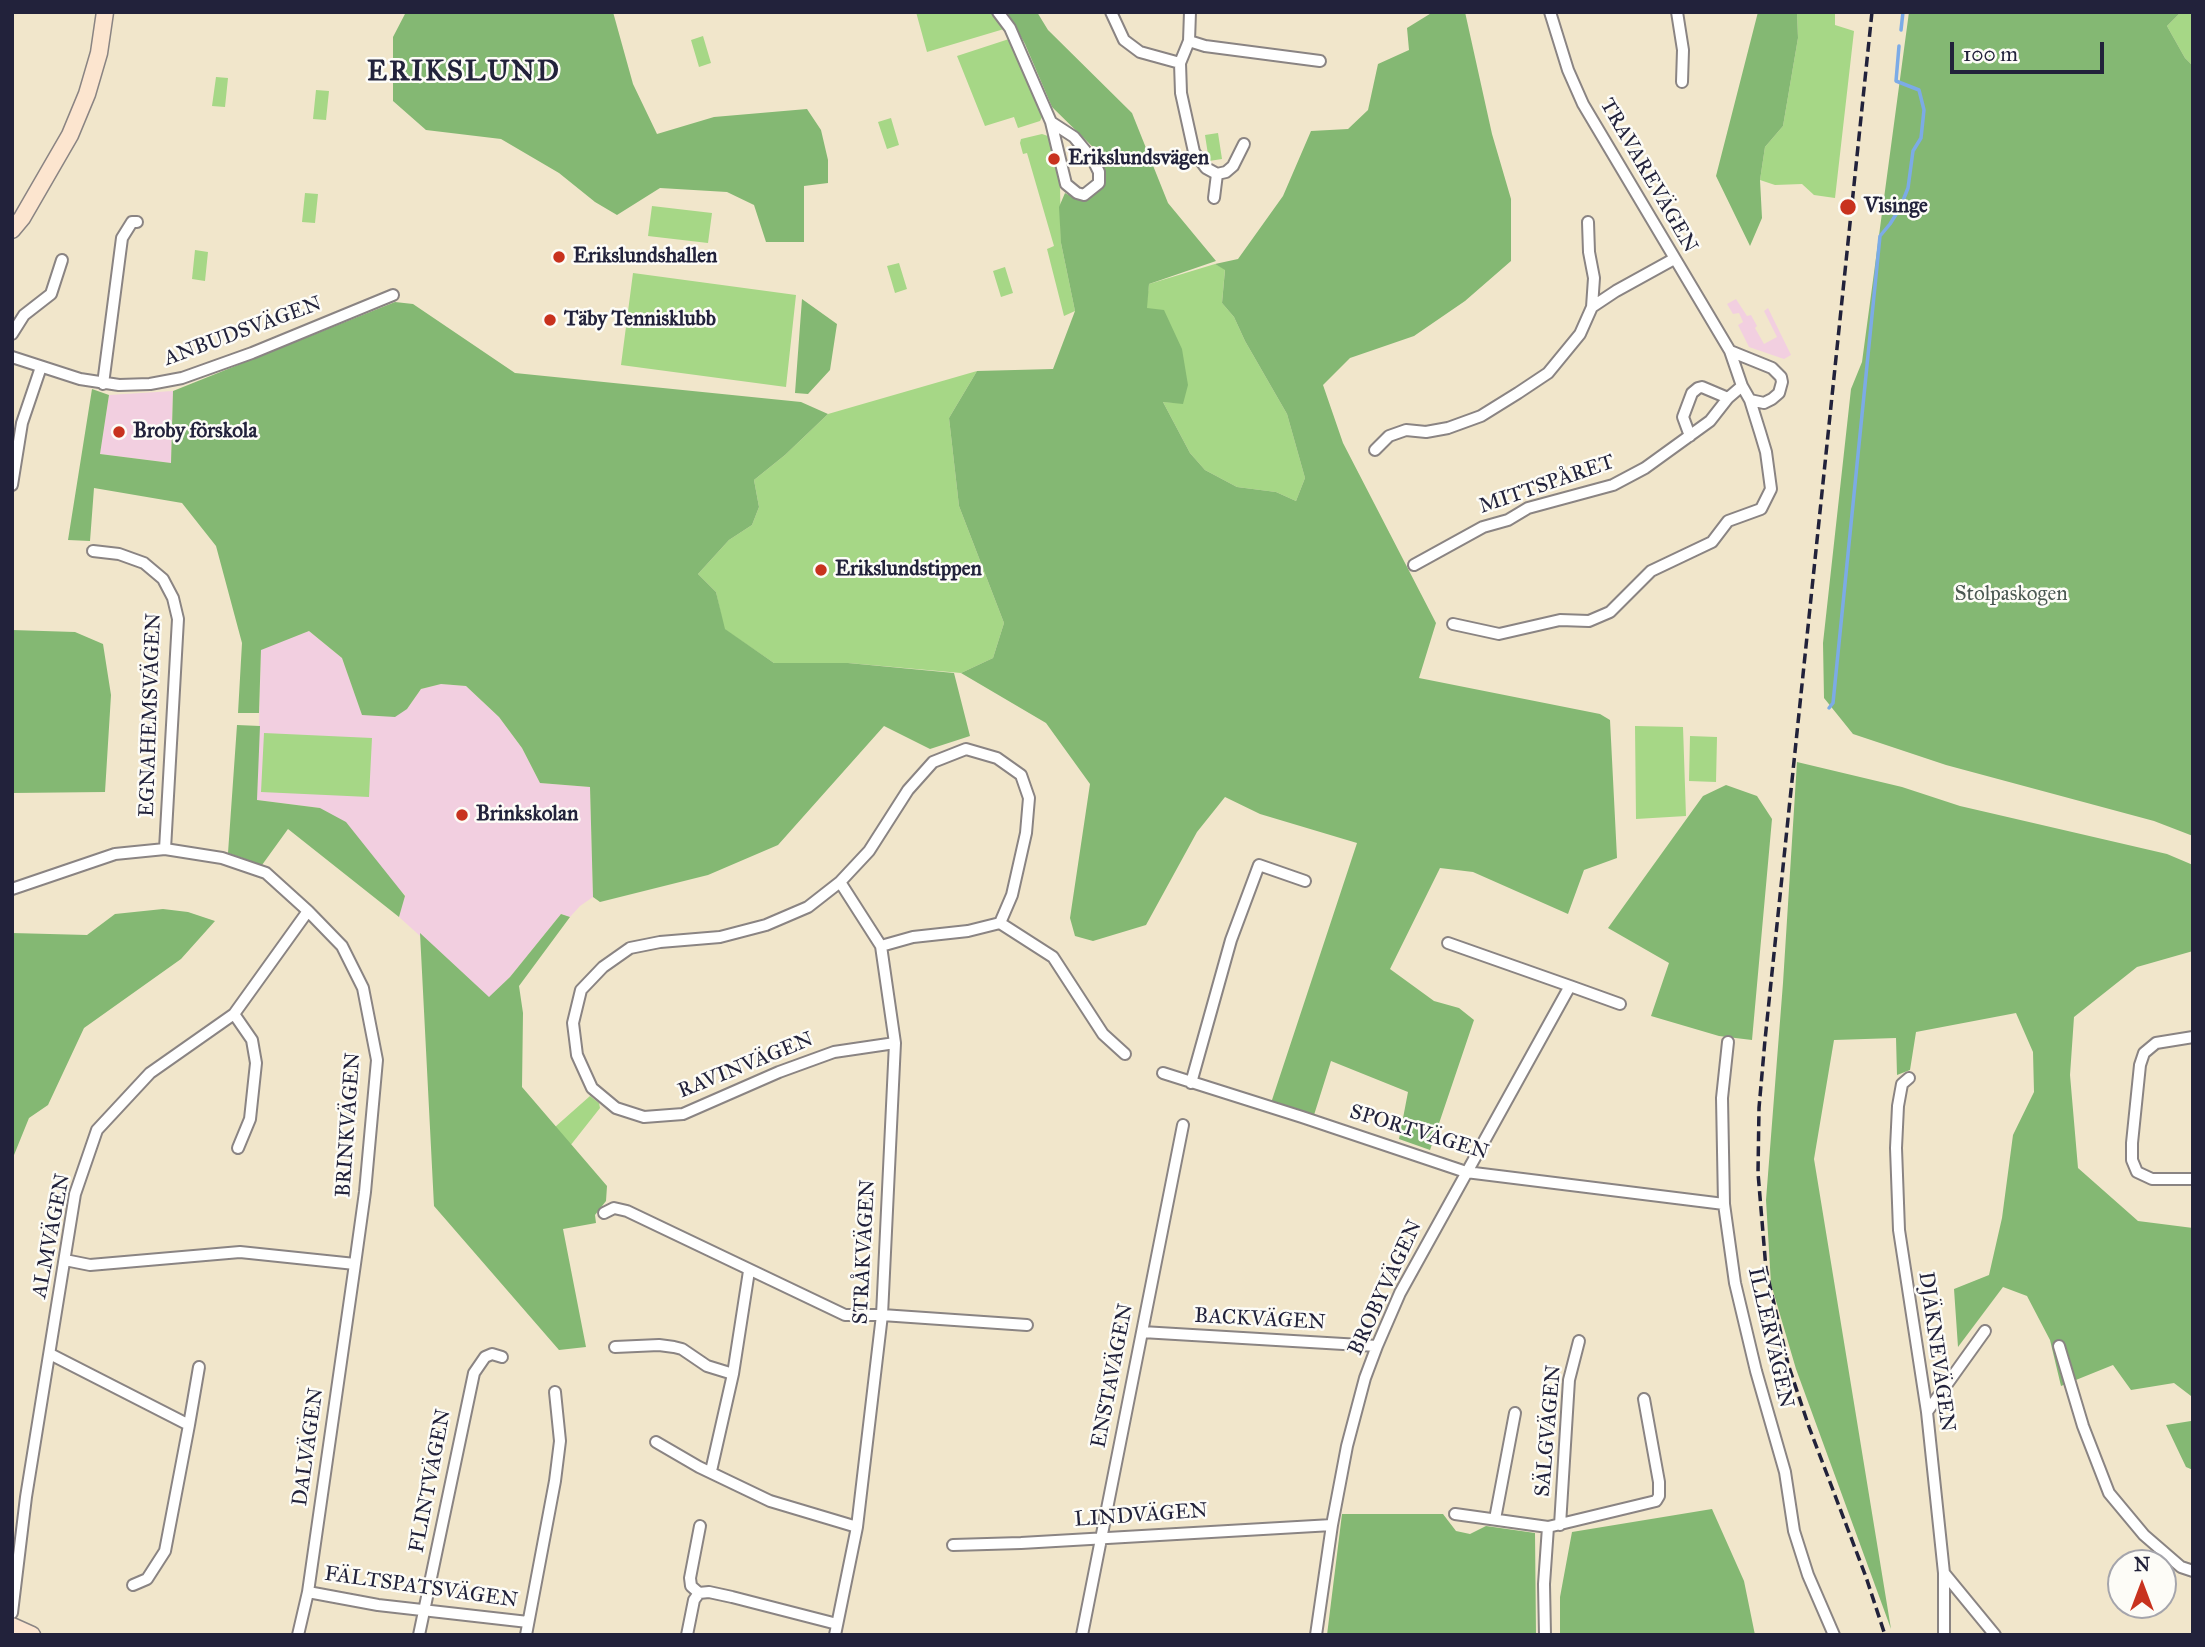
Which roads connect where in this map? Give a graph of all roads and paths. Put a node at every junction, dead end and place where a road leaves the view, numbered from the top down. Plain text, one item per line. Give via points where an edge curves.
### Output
1 (105, 12) edge
2 (999, 12) edge
3 (1111, 12) edge
4 (1190, 12) edge
5 (1550, 12) edge
6 (1678, 12) edge
7 (1189, 41) junction
8 (1320, 61) dead end
9 (1180, 63) junction
10 (1682, 82) dead end
11 (1051, 122) junction
12 (1244, 144) dead end
13 (1217, 174) junction
14 (1214, 198) dead end
15 (138, 222) dead end
16 (1588, 222) dead end
17 (12, 230) edge
18 (1674, 259) junction
19 (62, 260) dead end
20 (1594, 274) junction
21 (1616, 291) junction
22 (393, 295) dead end
23 (1592, 307) junction
24 (12, 334) edge
25 (1730, 351) junction
26 (12, 357) edge
27 (41, 367) junction
28 (103, 384) junction
29 (1742, 386) junction
30 (1728, 398) junction
31 (1750, 400) junction
32 (1690, 436) junction
33 (1375, 450) dead end
34 (12, 485) edge
35 (93, 551) dead end
36 (1414, 565) dead end
37 (1453, 624) dead end
38 (165, 849) junction
39 (840, 881) junction
40 (1306, 881) dead end
41 (12, 889) edge
42 (308, 911) junction
43 (1000, 923) junction
44 (1448, 943) dead end
45 (881, 946) junction
46 (1570, 986) junction
47 (1620, 1004) dead end
48 (234, 1014) junction
49 (2193, 1037) edge
50 (1728, 1042) dead end
51 (895, 1043) junction
52 (1125, 1054) dead end
53 (1163, 1073) dead end
54 (1909, 1078) dead end
55 (1191, 1083) junction
56 (1183, 1125) dead end
57 (238, 1148) dead end
58 (1466, 1172) junction
59 (2193, 1179) edge
60 (1724, 1204) junction
61 (604, 1213) dead end
62 (65, 1260) junction
63 (355, 1264) junction
64 (749, 1271) junction
65 (882, 1315) junction
66 (1027, 1325) dead end
67 (1984, 1331) dead end
68 (1142, 1332) junction
69 (1579, 1341) dead end
70 (1377, 1346) junction
71 (2059, 1346) dead end
72 (615, 1347) dead end
73 (50, 1354) junction
74 (502, 1357) dead end
75 (199, 1367) dead end
76 (733, 1374) junction
77 (555, 1392) dead end
78 (1644, 1399) dead end
79 (1927, 1412) junction
80 (1515, 1413) dead end
81 (188, 1425) junction
82 (656, 1442) dead end
83 (711, 1471) junction
84 (12, 1496) edge
85 (26, 1497) junction
86 (1455, 1514) dead end
87 (1495, 1519) junction
88 (1332, 1525) junction
89 (1560, 1525) junction
90 (700, 1526) dead end
91 (857, 1527) junction
92 (1548, 1527) junction
93 (1102, 1538) junction
94 (953, 1545) dead end
95 (2193, 1571) edge
96 (1944, 1573) junction
97 (133, 1585) dead end
98 (308, 1592) junction
99 (699, 1593) junction
100 (425, 1610) junction
101 (12, 1613) edge
102 (528, 1622) junction
103 (12, 1626) edge
104 (836, 1629) edge
105 (32, 1635) edge
106 (299, 1635) edge
107 (419, 1635) edge
108 (526, 1635) edge
109 (687, 1635) edge
110 (1082, 1635) edge
111 (1317, 1635) edge
112 (1545, 1635) edge
113 (1834, 1635) edge
114 (1944, 1635) edge
115 (1995, 1635) edge

1 - 17 main road via 88,94 46,179
2 - 11 street
3 - 9 street via 1124,40 1140,52
4 - 7 street
5 - 18 street, TRAVAREVÄGEN via 1583,104
6 - 10 street
7 - 8 street
7 - 9 street
9 - 13 street via 1181,93 1194,152
11 - 11 street via 1066,184 1084,195 1098,183 1099,172 1074,137
12 - 13 street via 1233,166
13 - 14 street
15 - 28 street via 132,222 122,238
16 - 20 street
18 - 21 street
18 - 25 street, TRAVAREVÄGEN
19 - 24 street via 51,294 24,315
20 - 21 street
20 - 23 street
21 - 23 street
22 - 28 street, ANBUDSVÄGEN via 182,378 150,384
23 - 33 street via 1580,334 1548,373 1518,393 1481,416 1448,428 1406,430 1389,436
25 - 29 street, TRAVAREVÄGEN
25 - 31 street via 1772,368 1781,377 1779,393 1772,399 1764,403
26 - 27 street, ANBUDSVÄGEN
27 - 28 street, ANBUDSVÄGEN
27 - 34 street via 22,423
29 - 30 street, MITTSPÅRET
29 - 31 street, TRAVAREVÄGEN
30 - 32 street, MITTSPÅRET via 1710,421
30 - 32 street via 1702,387 1692,393 1683,418
31 - 37 street, TRAVAREVÄGEN via 1766,452 1771,489 1761,509 1728,521 1712,542 1651,571 1609,612 1589,621 1560,620 1499,634
32 - 36 street, MITTSPÅRET via 1613,485 1528,508
35 - 38 street, EGNAHEMSVÄGEN via 144,563 163,579 173,598 178,619
38 - 41 street, BRINKVÄGEN via 115,854
38 - 42 street, BRINKVÄGEN via 222,858 266,873
39 - 43 street, RAVINVÄGEN via 869,851 908,790 933,762 966,749 997,758 1021,775 1029,798 1027,833
39 - 45 street, STRÅKVÄGEN
39 - 51 street, RAVINVÄGEN via 808,907 766,925 720,937 630,948 581,990 573,1023 577,1055 592,1087 616,1108 645,1117 682,1114 834,1052
40 - 55 street via 1259,865 1231,940
42 - 48 street, ALMVÄGEN
42 - 63 street, BRINKVÄGEN via 342,946 363,988 377,1060
43 - 45 street
43 - 52 street via 1053,957 1103,1034
44 - 46 street
45 - 51 street, STRÅKVÄGEN
46 - 47 street
46 - 58 street, BROBYVÄGEN
48 - 57 street via 252,1040 256,1063 250,1119
48 - 62 street, ALMVÄGEN via 150,1073 97,1130 75,1194
49 - 59 street via 2156,1043 2144,1053 2132,1143 2137,1172 2152,1179
50 - 60 street, ILLERVÄGEN via 1722,1098
51 - 65 street, STRÅKVÄGEN
53 - 55 street, SPORTVÄGEN
54 - 79 street, DJÄKNEVÄGEN via 1902,1084 1898,1106 1899,1230
55 - 58 street, SPORTVÄGEN
56 - 68 street, ENSTAVÄGEN
58 - 60 street, SPORTVÄGEN
58 - 70 street, BROBYVÄGEN via 1400,1293
60 - 113 street, ILLERVÄGEN via 1735,1283 1785,1472 1794,1531
61 - 64 street via 614,1208 627,1211
62 - 63 street via 90,1265 240,1252
62 - 73 street, ALMVÄGEN
63 - 98 street, DALVÄGEN
64 - 65 street via 845,1315
64 - 76 street
65 - 66 street
65 - 91 street, STRÅKVÄGEN
67 - 79 street
68 - 70 street, BACKVÄGEN
68 - 93 street, ENSTAVÄGEN
69 - 89 street, SÄLGVÄGEN via 1569,1380
70 - 88 street, BROBYVÄGEN via 1347,1446
71 - 95 street via 2109,1493 2144,1535 2181,1567
72 - 76 street via 674,1347 707,1366
73 - 81 street
73 - 85 street, ALMVÄGEN
74 - 100 street, FLINTVÄGEN via 485,1357 474,1373
75 - 81 street
76 - 83 street
77 - 102 street via 560,1441
78 - 89 street, SÄLGVÄGEN via 1659,1482 1656,1501
79 - 96 street, DJÄKNEVÄGEN
80 - 87 street, SÄLGVÄGEN
81 - 97 street via 165,1551 147,1579
82 - 83 street
83 - 91 street via 770,1501
84 - 85 street
85 - 101 street, ALMVÄGEN
86 - 87 street, SÄLGVÄGEN
87 - 92 street, SÄLGVÄGEN
88 - 93 street, LINDVÄGEN
88 - 111 street, BROBYVÄGEN
89 - 92 street, SÄLGVÄGEN
90 - 99 street via 690,1578
91 - 104 street, STRÅKVÄGEN
92 - 112 street, SÄLGVÄGEN
93 - 94 street, LINDVÄGEN
93 - 110 street, ENSTAVÄGEN
96 - 114 street, DJÄKNEVÄGEN
96 - 115 street
98 - 100 street, FÄLTSPATSVÄGEN
98 - 106 street, DALVÄGEN
99 - 104 street via 732,1597
99 - 109 street
100 - 102 street, FÄLTSPATSVÄGEN
100 - 107 street, FLINTVÄGEN
102 - 108 street
103 - 105 main road

